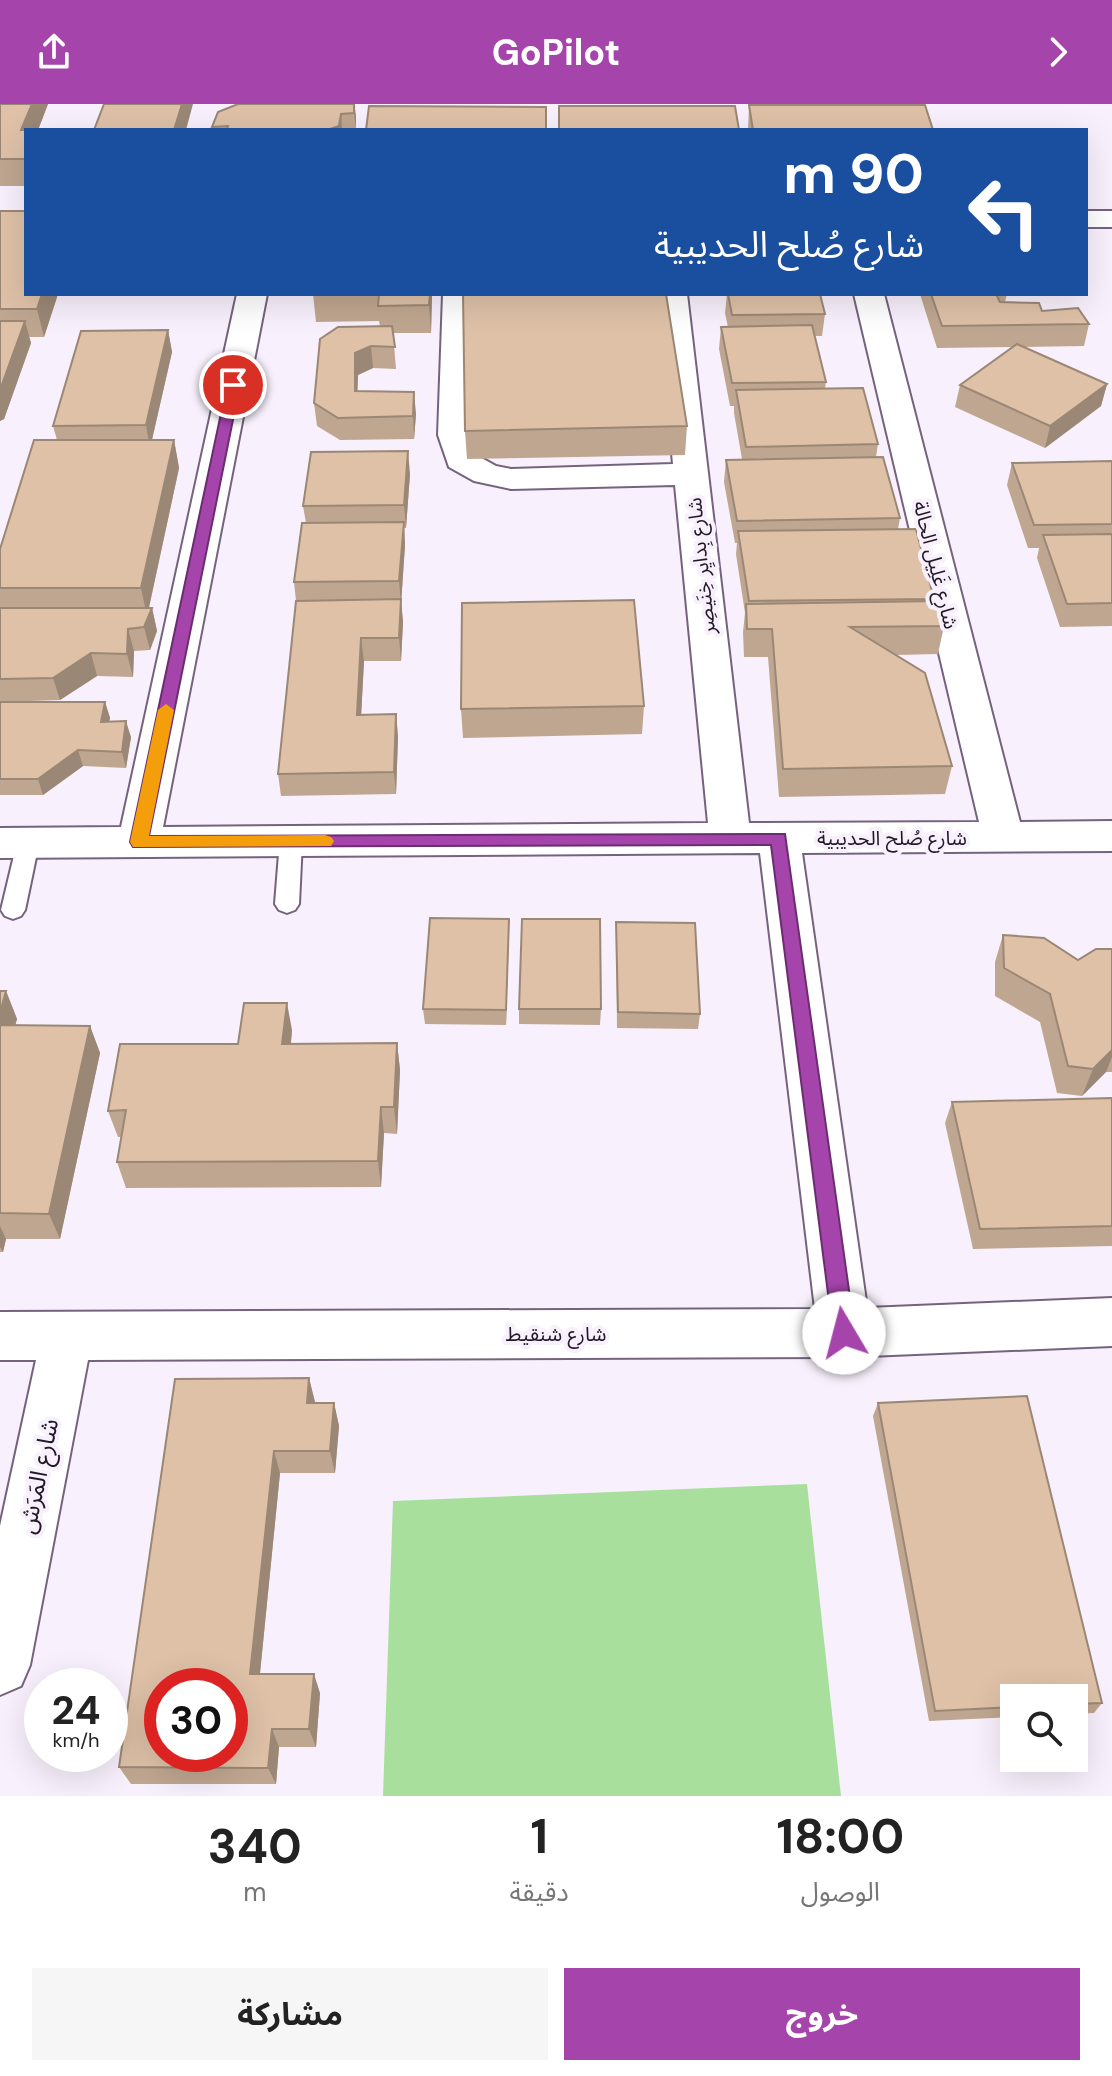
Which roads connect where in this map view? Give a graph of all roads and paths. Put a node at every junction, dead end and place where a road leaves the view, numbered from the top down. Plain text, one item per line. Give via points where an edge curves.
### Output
1 (1088, 219) edge
2 (1112, 219) edge
3 (252, 296) edge
4 (458, 296) edge
5 (672, 296) edge
6 (869, 296) edge
7 (691, 474) junction
8 (1112, 836) edge
9 (1003, 837) junction
10 (779, 838) junction
11 (730, 839) junction
12 (291, 841) junction
13 (139, 842) junction
14 (14, 843) edge
15 (287, 904) dead end
16 (13, 910) dead end
17 (1112, 1322) edge
18 (844, 1333) junction
19 (67, 1335) junction
20 (0, 1336) edge
21 (0, 1665) edge

1 - 2 street
3 - 13 street
4 - 7 street via 454,435 461,460 486,474 511,479
5 - 7 street, شارع بِدايِر خِنَيصِر
6 - 9 street, شارع غَلِيل الحالة
7 - 11 street, شارع بِدايِر خِنَيصِر
8 - 9 street, شارع صُلح الحديبية
9 - 10 street, شارع صُلح الحديبية
10 - 11 street, شارع صُلح الحديبية
10 - 18 street
11 - 12 street, شارع صُلح الحديبية
12 - 13 street, شارع صُلح الحديبية
12 - 15 lane
13 - 14 street, شارع صُلح الحديبية
14 - 16 lane
17 - 18 street, شارع شنقيط
18 - 19 street, شارع شنقيط
19 - 20 street, شارع شنقيط
19 - 21 street, شارع المَرَش

